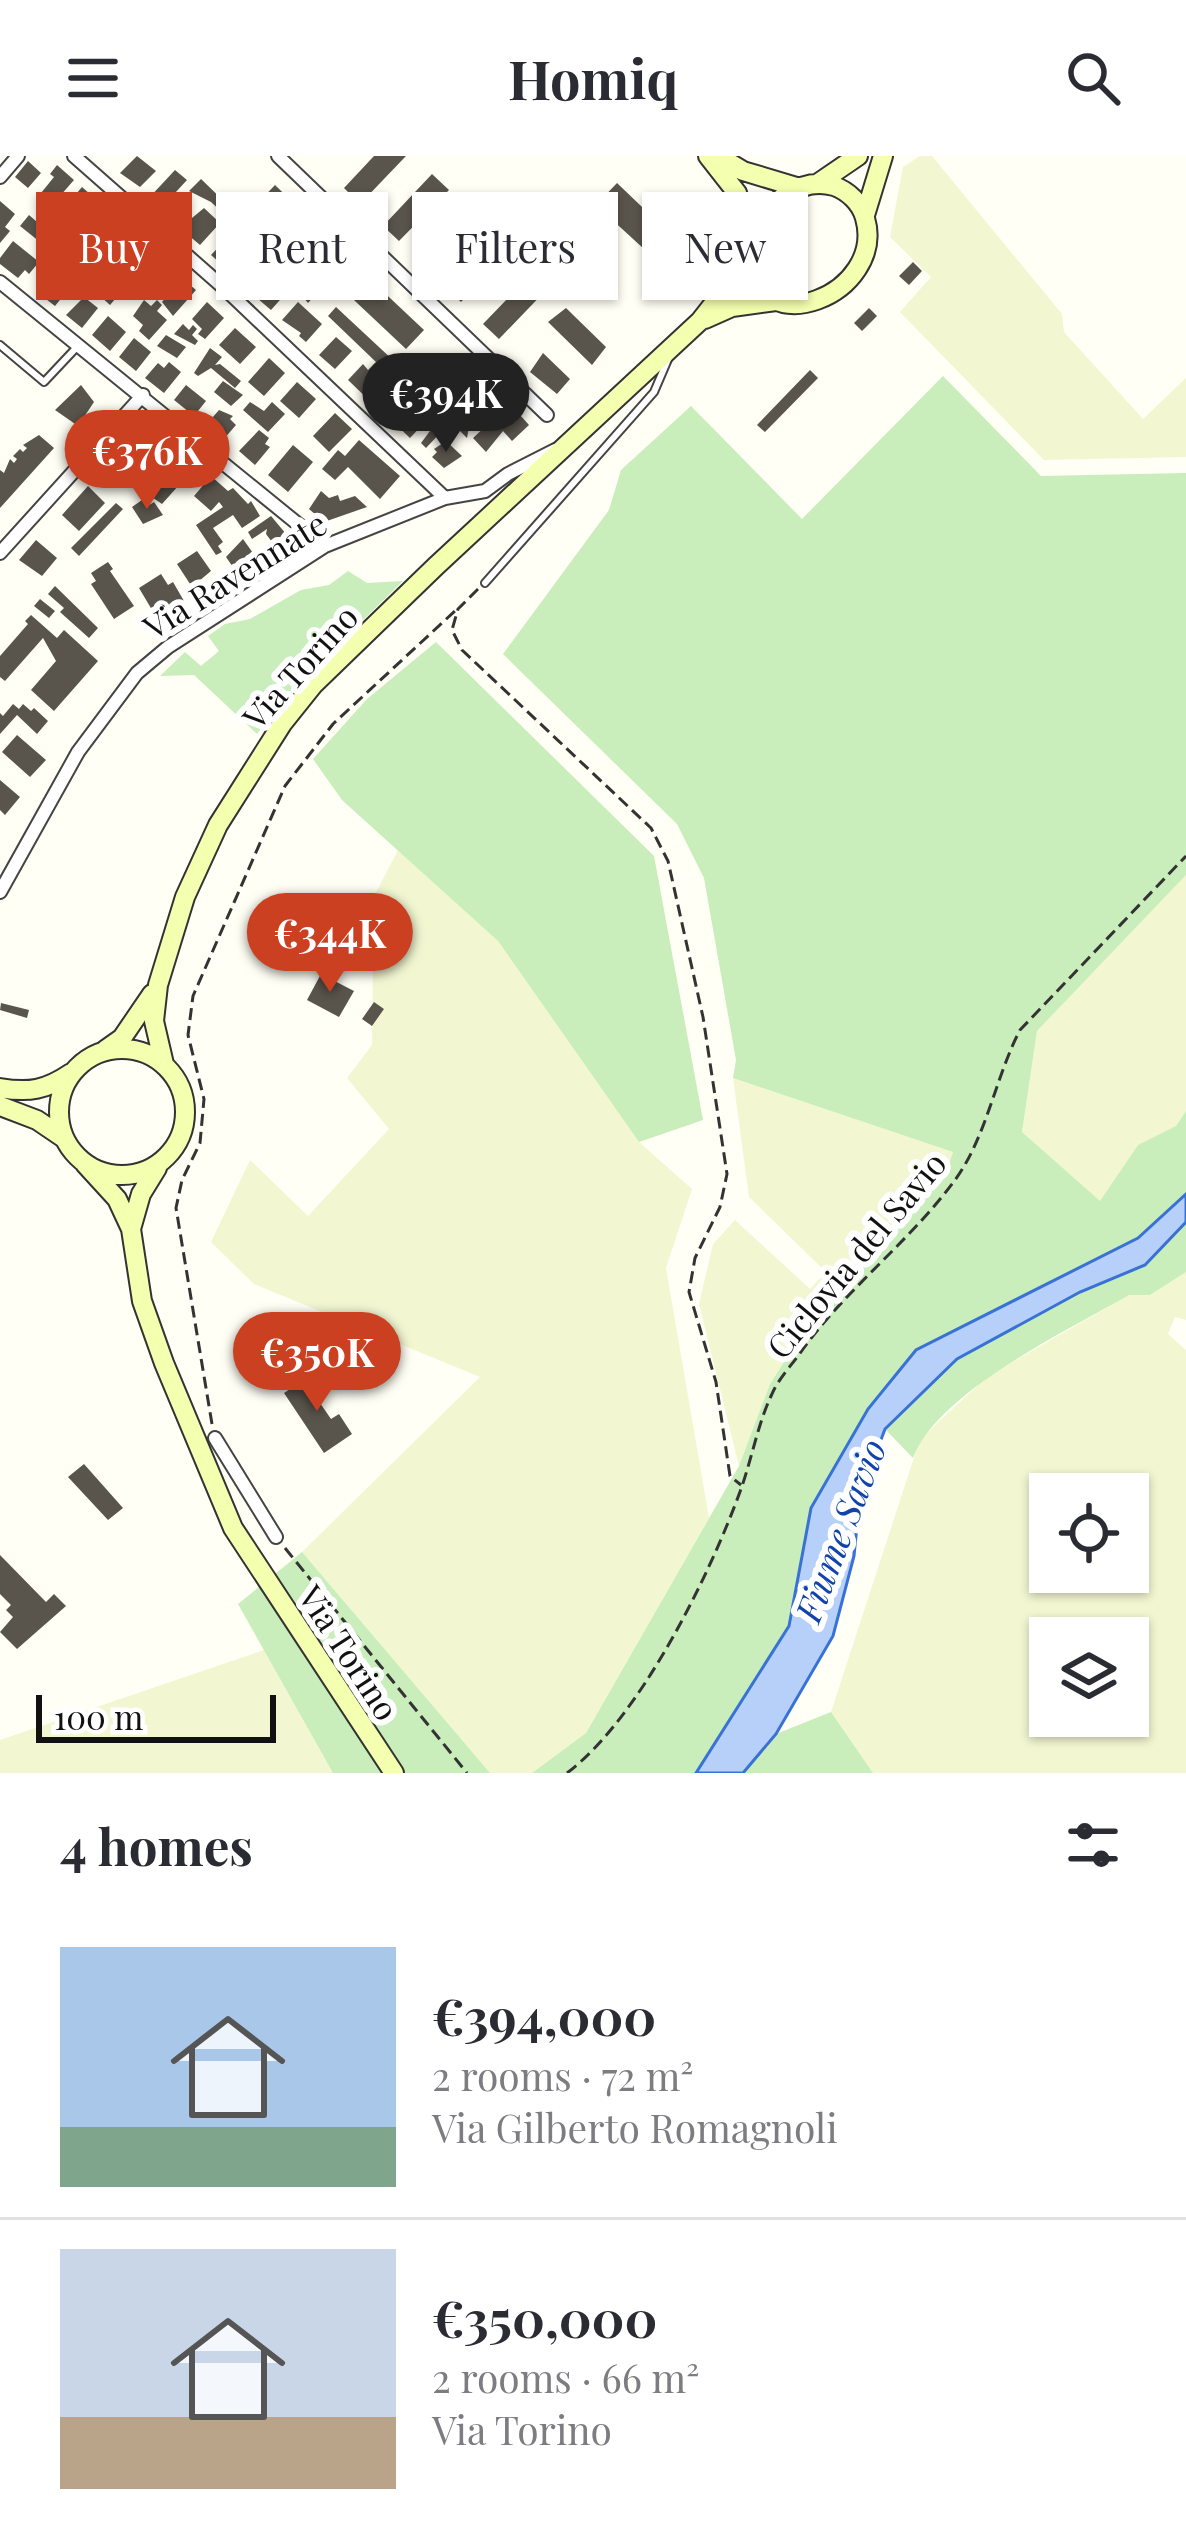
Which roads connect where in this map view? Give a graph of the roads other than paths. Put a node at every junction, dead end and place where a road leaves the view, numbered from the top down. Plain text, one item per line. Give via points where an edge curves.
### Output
1 (18, 156) edge
2 (74, 156) edge
3 (278, 156) edge
4 (708, 156) edge
5 (718, 156) edge
6 (858, 156) edge
7 (884, 156) edge
8 (0, 177) edge
9 (809, 186) junction
10 (736, 192) edge
11 (798, 192) edge
12 (865, 215) junction
13 (0, 282) edge
14 (714, 300) edge
15 (776, 301) joint
16 (700, 321) junction
17 (79, 345) junction
18 (0, 346) edge
19 (670, 347) junction
20 (143, 395) junction
21 (548, 415) dead end
22 (566, 444) junction
23 (445, 498) junction
24 (325, 546) junction
25 (0, 553) edge
26 (485, 583) road end
27 (0, 892) edge
28 (158, 985) junction
29 (102, 1052) junction
30 (164, 1064) junction
31 (75, 1070) junction
32 (0, 1088) edge
33 (0, 1106) edge
34 (65, 1139) junction
35 (86, 1164) junction
36 (159, 1165) junction
37 (131, 1229) junction
38 (214, 1438) road end
39 (210, 1473) junction
40 (243, 1487) junction
41 (276, 1538) road end
42 (394, 1773) edge

1 - 8 street
2 - 23 street
3 - 21 street
4 - 10 main road
5 - 9 main road via 742,172
6 - 9 main road
7 - 12 main road
9 - 11 main road
9 - 12 main road via 848,193
12 - 15 main road via 863,256 840,289 809,303
13 - 17 street
14 - 16 main road, Via Ravennate
15 - 16 main road, Via Ravennate
16 - 19 main road, Via Ravennate
17 - 18 lane via 44,382
17 - 20 street
19 - 22 main road, Via Ravennate
19 - 26 lane via 654,392
20 - 24 street
20 - 25 street
22 - 23 street, Via Ravennate via 485,491
22 - 28 main road, Via Torino via 281,724 184,897
23 - 24 street, Via Ravennate
24 - 27 street, Via Ravennate via 137,673 78,752
28 - 29 main road, Via Torino via 122,1038
28 - 30 main road, Via Torino via 154,1021
29 - 30 main road via 145,1053
29 - 31 main road
30 - 36 main road via 186,1108 180,1140
31 - 32 main road via 47,1088
31 - 34 main road via 59,1103
33 - 34 main road
34 - 35 main road
35 - 36 main road via 122,1176
35 - 37 main road, Via Torino
36 - 37 main road
37 - 39 main road, Via Torino via 142,1301
38 - 40 street
39 - 40 street
39 - 42 main road, Via Torino via 232,1528
40 - 41 street

